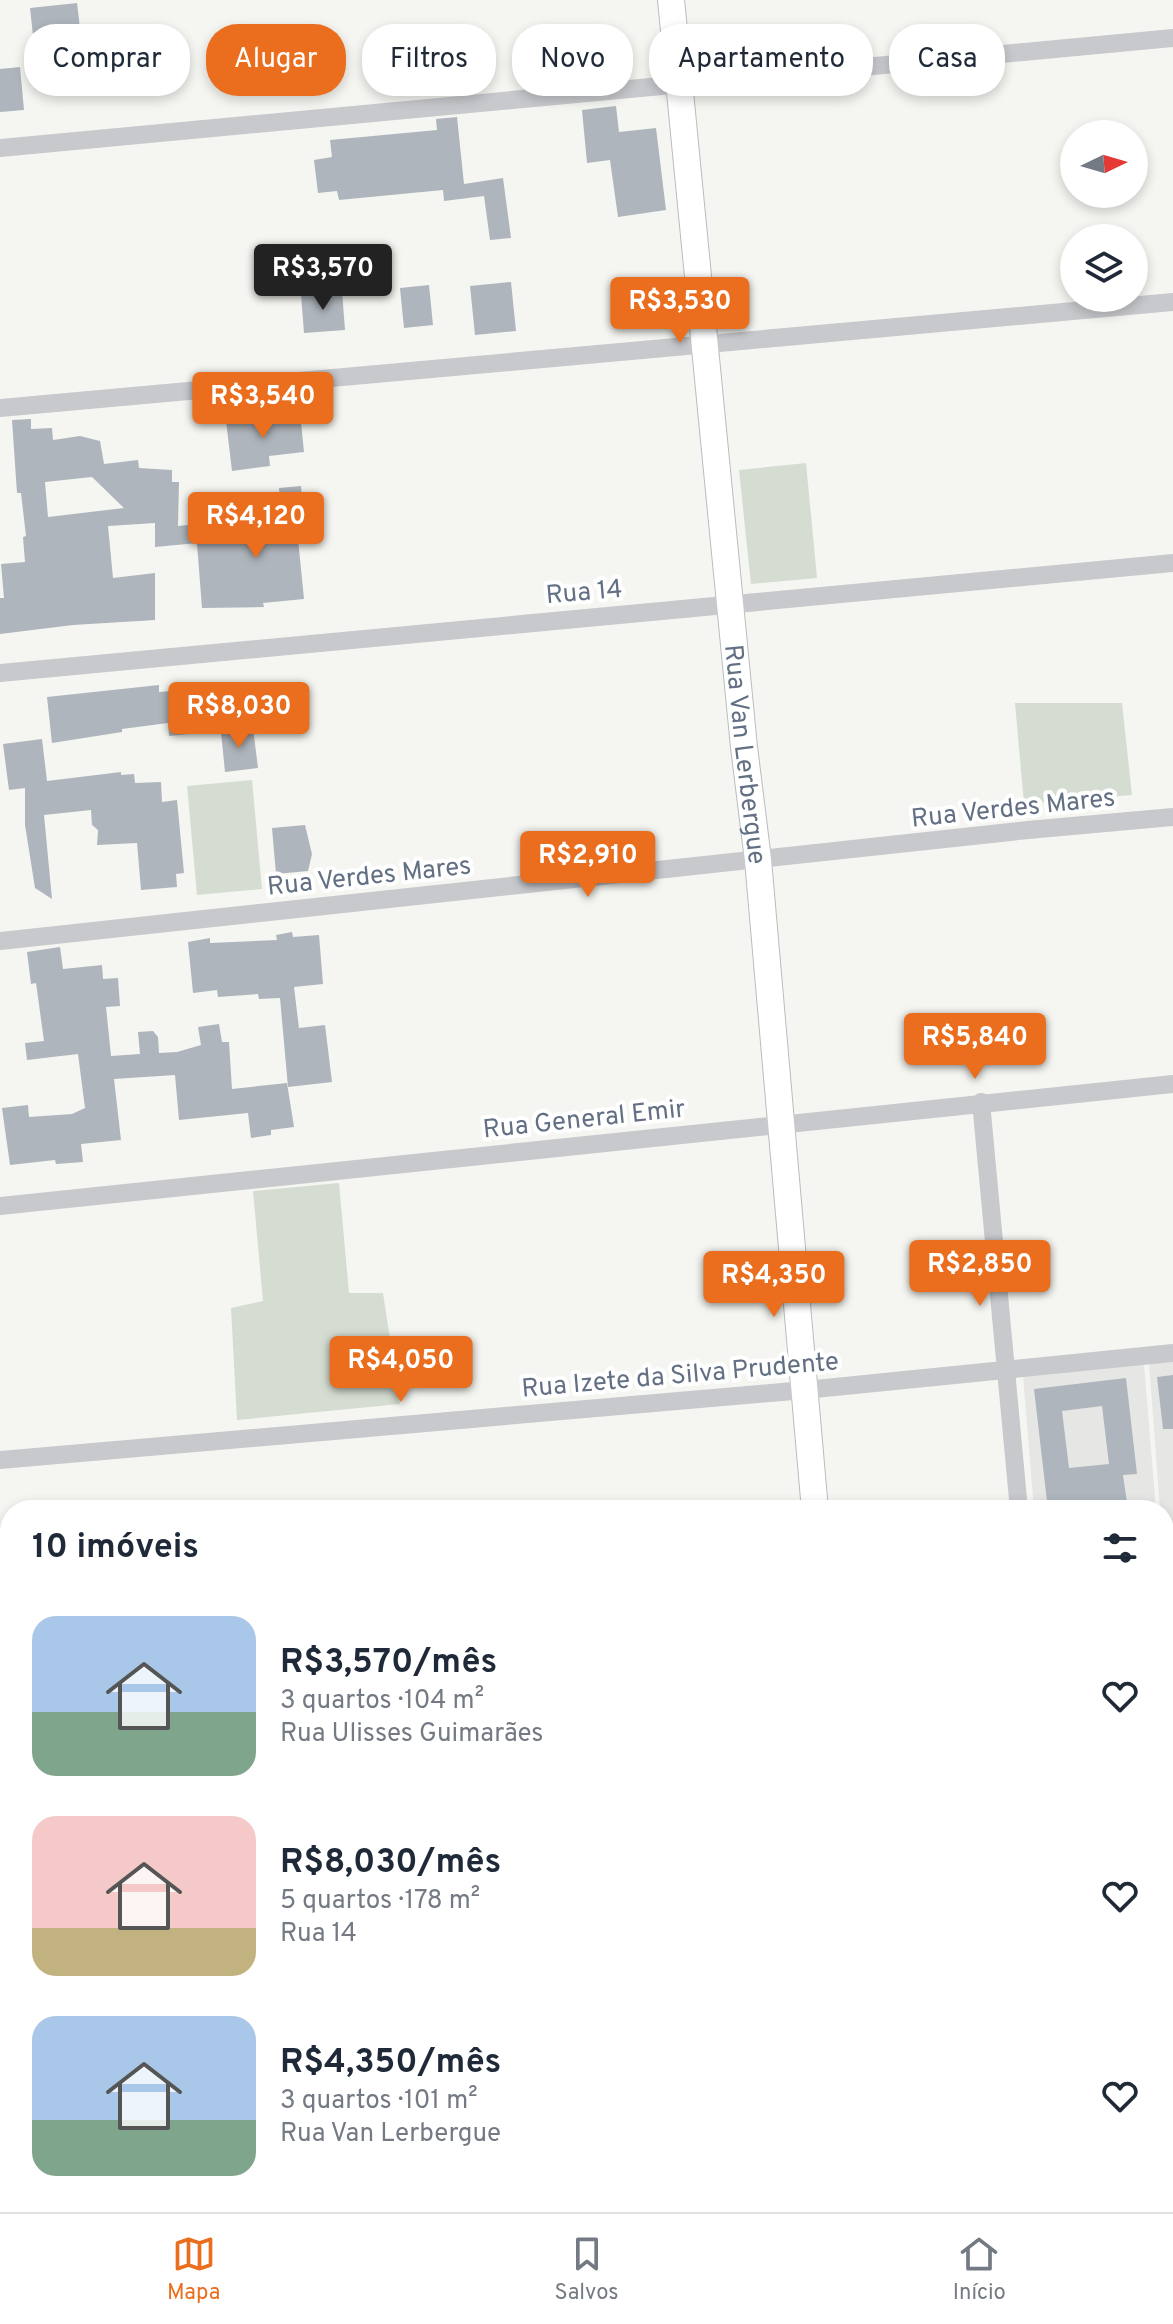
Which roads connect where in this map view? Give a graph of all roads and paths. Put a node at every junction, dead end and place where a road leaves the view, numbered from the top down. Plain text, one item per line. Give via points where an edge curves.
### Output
1 (671, 0) edge
2 (673, 24) edge
3 (1173, 38) edge
4 (873, 65) edge
5 (649, 86) edge
6 (680, 96) edge
7 (0, 148) edge
8 (1173, 302) edge
9 (705, 344) junction
10 (0, 408) edge
11 (1173, 563) edge
12 (730, 603) junction
13 (0, 673) edge
14 (1173, 817) edge
15 (758, 860) junction
16 (0, 941) edge
17 (1173, 1084) edge
18 (981, 1102) junction
19 (782, 1123) junction
20 (0, 1206) edge
21 (1173, 1353) edge
22 (1007, 1370) junction
23 (805, 1390) junction
24 (0, 1460) edge
25 (814, 1500) edge
26 (1018, 1500) edge

1 - 2 street, Rua Van Lerbergue
3 - 4 street
5 - 7 street
6 - 9 street, Rua Van Lerbergue
8 - 9 street
9 - 10 street
9 - 12 street, Rua Van Lerbergue
11 - 12 street, Rua 14
12 - 13 street, Rua 14
12 - 15 street, Rua Van Lerbergue
14 - 15 street, Rua Verdes Mares
15 - 16 street, Rua Verdes Mares
15 - 19 street, Rua Van Lerbergue
17 - 18 street, Rua General Emir
18 - 19 street, Rua General Emir
18 - 22 street
19 - 20 street, Rua General Emir
19 - 23 street, Rua Van Lerbergue
21 - 22 street, Rua Izete da Silva Prudente
22 - 23 street, Rua Izete da Silva Prudente
22 - 26 street
23 - 24 street, Rua Izete da Silva Prudente
23 - 25 street, Rua Van Lerbergue

